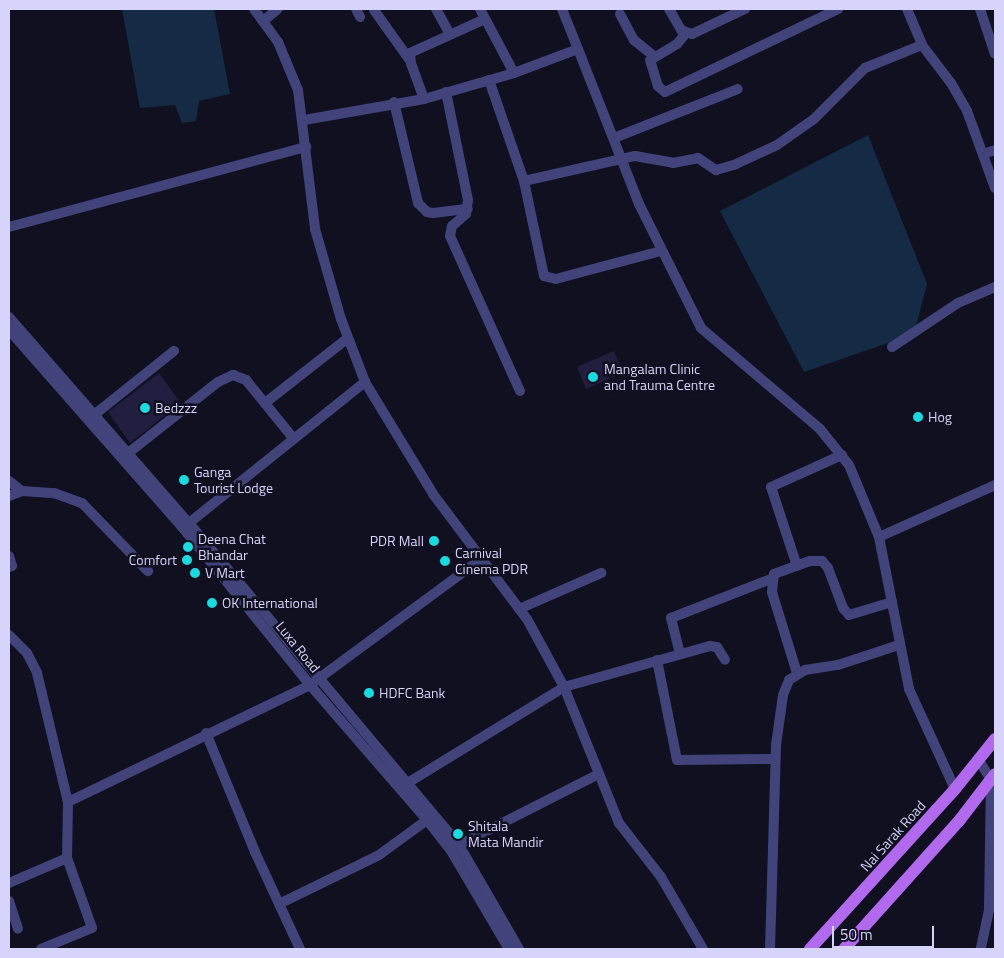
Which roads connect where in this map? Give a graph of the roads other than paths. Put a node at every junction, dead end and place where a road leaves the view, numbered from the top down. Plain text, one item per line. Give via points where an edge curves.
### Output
1 (254, 9) edge
2 (278, 9) edge
3 (436, 9) edge
4 (480, 9) edge
5 (562, 9) edge
6 (669, 9) edge
7 (745, 9) edge
8 (907, 9) edge
9 (980, 9) edge
10 (374, 10) edge
11 (835, 10) edge
12 (620, 14) dead end
13 (486, 18) junction
14 (263, 21) junction
15 (686, 33) junction
16 (450, 34) junction
17 (922, 45) junction
18 (578, 48) junction
19 (995, 54) edge
20 (654, 56) junction
21 (409, 59) junction
22 (514, 73) junction
23 (489, 80) junction
24 (738, 89) dead end
25 (446, 92) junction
26 (424, 99) junction
27 (394, 102) junction
28 (304, 120) junction
29 (614, 138) junction
30 (306, 147) junction
31 (995, 150) edge
32 (983, 154) junction
33 (621, 158) junction
34 (524, 181) junction
35 (995, 188) edge
36 (468, 209) junction
37 (9, 227) edge
38 (661, 251) junction
39 (995, 287) edge
40 (9, 318) edge
41 (9, 330) edge
42 (348, 338) junction
43 (892, 346) dead end
44 (174, 351) dead end
45 (365, 382) junction
46 (520, 391) dead end
47 (265, 403) junction
48 (91, 417) junction
49 (294, 438) junction
50 (842, 455) junction
51 (125, 456) junction
52 (9, 481) edge
53 (995, 484) edge
54 (22, 491) junction
55 (9, 496) edge
56 (190, 523) junction
57 (878, 537) junction
58 (9, 556) edge
59 (481, 559) junction
60 (797, 566) junction
61 (9, 567) edge
62 (148, 571) dead end
63 (601, 574) dead end
64 (771, 579) junction
65 (892, 602) junction
66 (520, 610) junction
67 (9, 635) edge
68 (899, 645) junction
69 (680, 654) junction
70 (657, 660) junction
71 (725, 660) dead end
72 (797, 673) junction
73 (314, 681) junction
74 (564, 687) junction
75 (206, 733) junction
76 (995, 739) edge
77 (775, 759) junction
78 (978, 760) junction
79 (597, 775) junction
80 (993, 777) edge
81 (404, 785) junction
82 (955, 789) junction
83 (68, 802) junction
84 (427, 820) junction
85 (455, 847) junction
86 (67, 858) junction
87 (9, 883) edge
88 (9, 901) edge
89 (279, 904) junction
90 (992, 909) edge
91 (18, 929) dead end
92 (849, 947) edge
93 (41, 949) edge
94 (300, 949) edge
95 (509, 949) edge
96 (518, 949) edge
97 (703, 949) edge
98 (770, 949) edge
99 (810, 949) edge
100 (981, 949) edge

1 - 14 street
2 - 14 street
3 - 16 street
4 - 13 street
5 - 18 street
6 - 15 street
7 - 15 street via 698,32
8 - 17 street
9 - 19 street
10 - 21 street
11 - 20 street via 670,92 658,86 650,65
12 - 20 street via 634,40
13 - 16 street
13 - 22 street
14 - 28 street via 288,62
15 - 20 street via 677,44
16 - 21 street via 414,50
17 - 32 street via 960,97
17 - 33 street via 865,68 814,119 777,145 741,162 716,170 698,158 673,164 642,156
18 - 22 street
18 - 29 street
21 - 26 street
22 - 23 street
23 - 25 street
23 - 34 street
24 - 29 street
25 - 26 street
25 - 36 street
26 - 27 street
27 - 28 street
27 - 36 street via 418,203 433,213
28 - 30 street
29 - 33 street
30 - 37 street
30 - 42 street via 315,229
31 - 32 street
32 - 35 street
33 - 34 street
33 - 38 street
34 - 38 street via 544,276 556,279
36 - 46 street via 452,226 452,242
38 - 50 street via 701,328 820,429
39 - 43 street via 958,303
40 - 48 street
41 - 48 street, Luxa Road
42 - 45 street
42 - 47 street
44 - 48 street
45 - 49 street
45 - 59 street via 403,449
47 - 49 street
47 - 51 street via 240,376 224,378
48 - 51 street, Luxa Road
49 - 56 street
50 - 57 street via 860,487
50 - 60 street via 771,487
51 - 56 street
51 - 73 street, Luxa Road
52 - 54 street
53 - 57 street
54 - 55 street
54 - 62 street via 54,493 82,503
56 - 73 street
57 - 65 street
58 - 61 street via 12,566
59 - 66 street
59 - 73 street
60 - 64 street via 779,571
60 - 65 street via 817,560 825,563 849,616
63 - 66 street
64 - 69 street via 671,618
64 - 72 street via 772,592
65 - 68 street
66 - 74 street
67 - 83 street via 27,652 37,673
68 - 72 street via 838,665
68 - 82 street via 910,689
69 - 70 street
69 - 71 street via 718,647
70 - 74 street
70 - 77 street via 677,760
72 - 77 street via 789,680 783,695
73 - 75 street
73 - 81 street, Luxa Road
74 - 79 street
74 - 81 street
75 - 83 street
75 - 89 street
76 - 78 main road, Nai Sarak Road
77 - 98 street
78 - 80 street
78 - 82 main road, Nai Sarak Road
79 - 85 street
79 - 97 street via 619,823 661,877
80 - 90 street
80 - 92 main road
81 - 84 street, Luxa Road
81 - 85 street
82 - 99 main road, Nai Sarak Road
83 - 86 street
84 - 85 street, Luxa Road
84 - 89 street via 362,865
85 - 95 street, Luxa Road
85 - 96 street
86 - 87 street
86 - 93 street via 92,928
88 - 91 street
89 - 94 street
90 - 100 street

